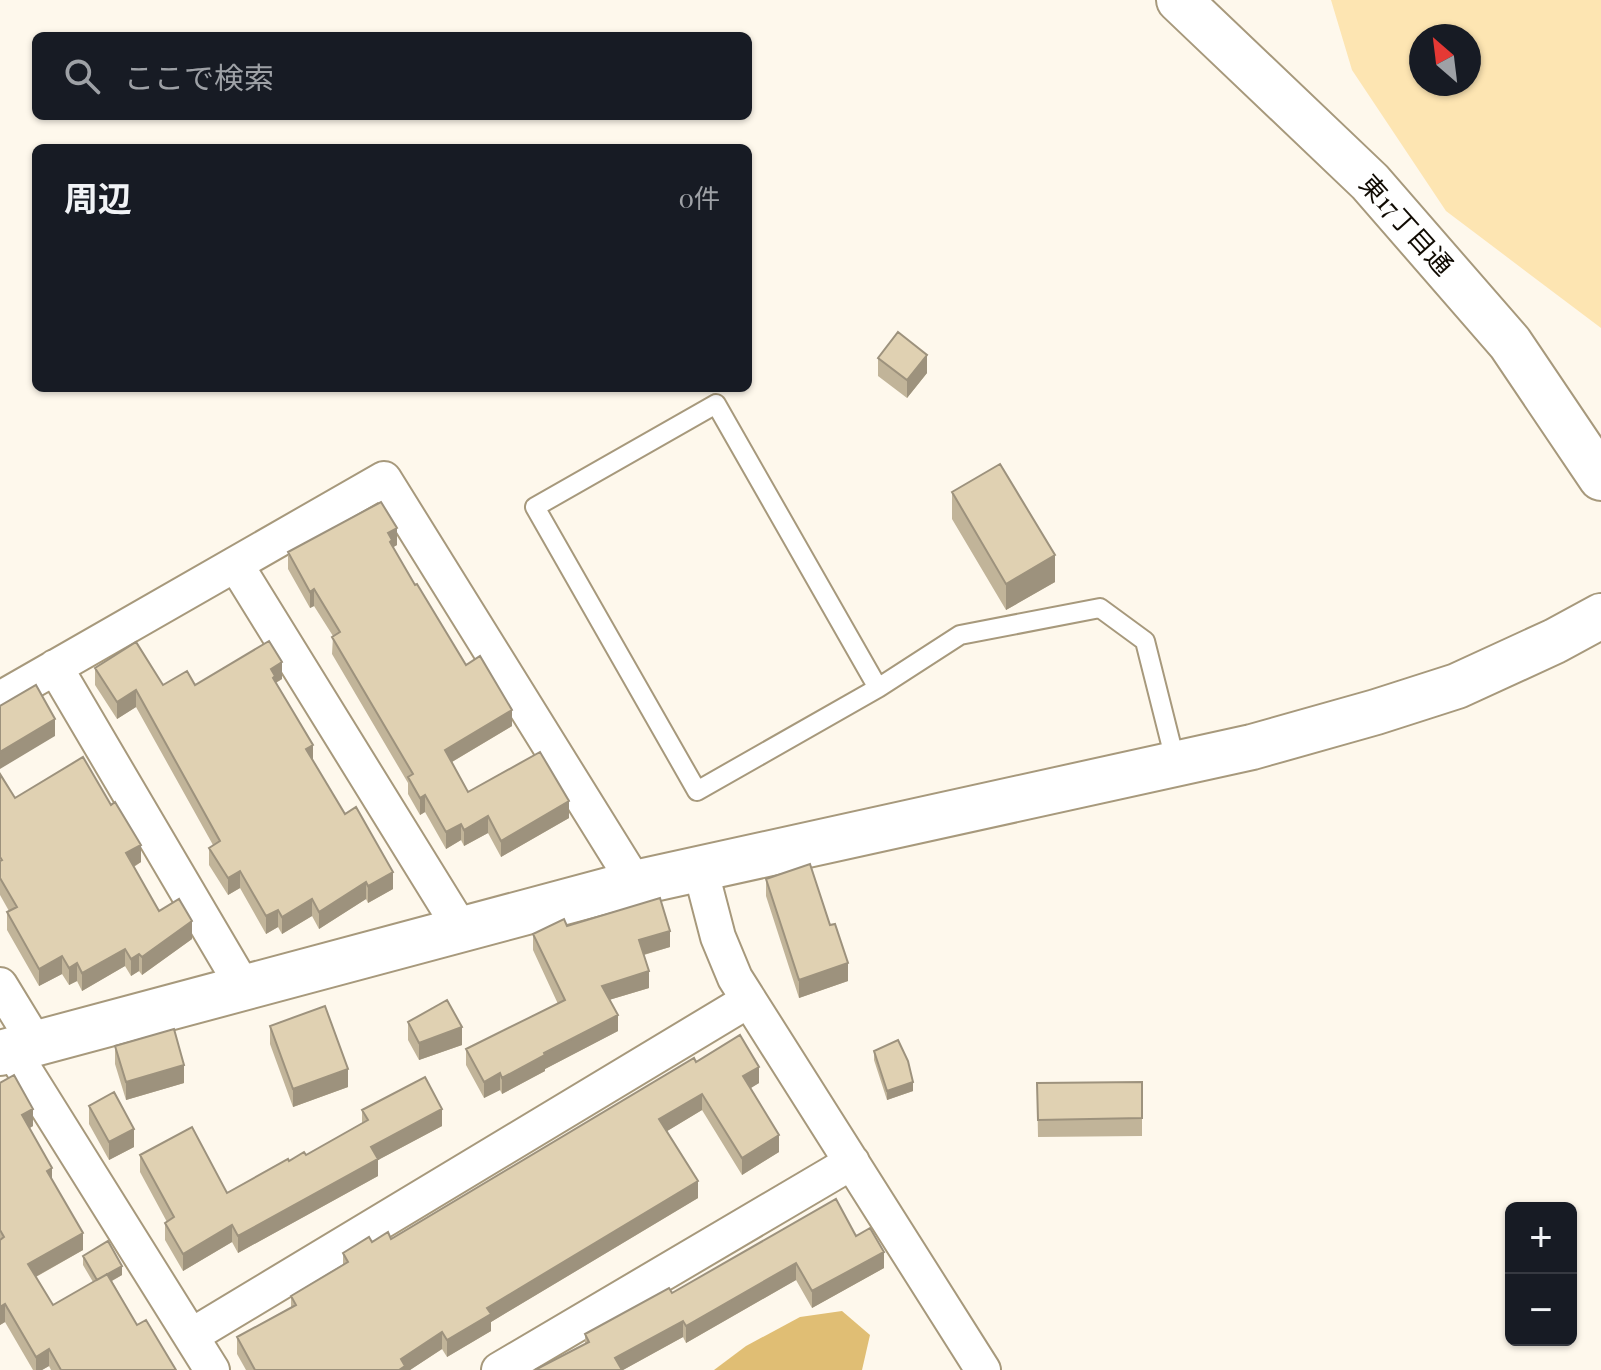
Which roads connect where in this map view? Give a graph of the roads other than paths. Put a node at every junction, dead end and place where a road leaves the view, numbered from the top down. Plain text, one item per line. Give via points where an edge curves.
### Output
1 (1179, 0) edge
2 (1601, 478) edge
3 (236, 565) junction
4 (1601, 616) edge
5 (55, 667) junction
6 (878, 688) junction
7 (0, 699) edge
8 (1176, 764) junction
9 (700, 868) junction
10 (635, 883) junction
11 (461, 929) junction
12 (0, 985) edge
13 (244, 988) junction
14 (749, 1000) junction
15 (16, 1049) edge
16 (852, 1162) junction
17 (191, 1336) junction
18 (212, 1370) edge
19 (499, 1370) edge
20 (983, 1370) edge

1 - 2 street, 東17丁目通 via 1380,193 1510,343
3 - 5 street
3 - 10 street via 384,479
3 - 11 street
4 - 8 street via 1457,686
5 - 7 street
5 - 13 street
6 - 6 lane via 716,404 535,507 697,791
6 - 8 lane via 960,635 1100,608 1145,641
8 - 9 street
9 - 10 street
9 - 14 street via 718,937
10 - 11 street
11 - 13 street
12 - 15 street
13 - 15 street
14 - 16 street
14 - 17 street
15 - 17 street
16 - 19 street
16 - 20 street
17 - 18 street

